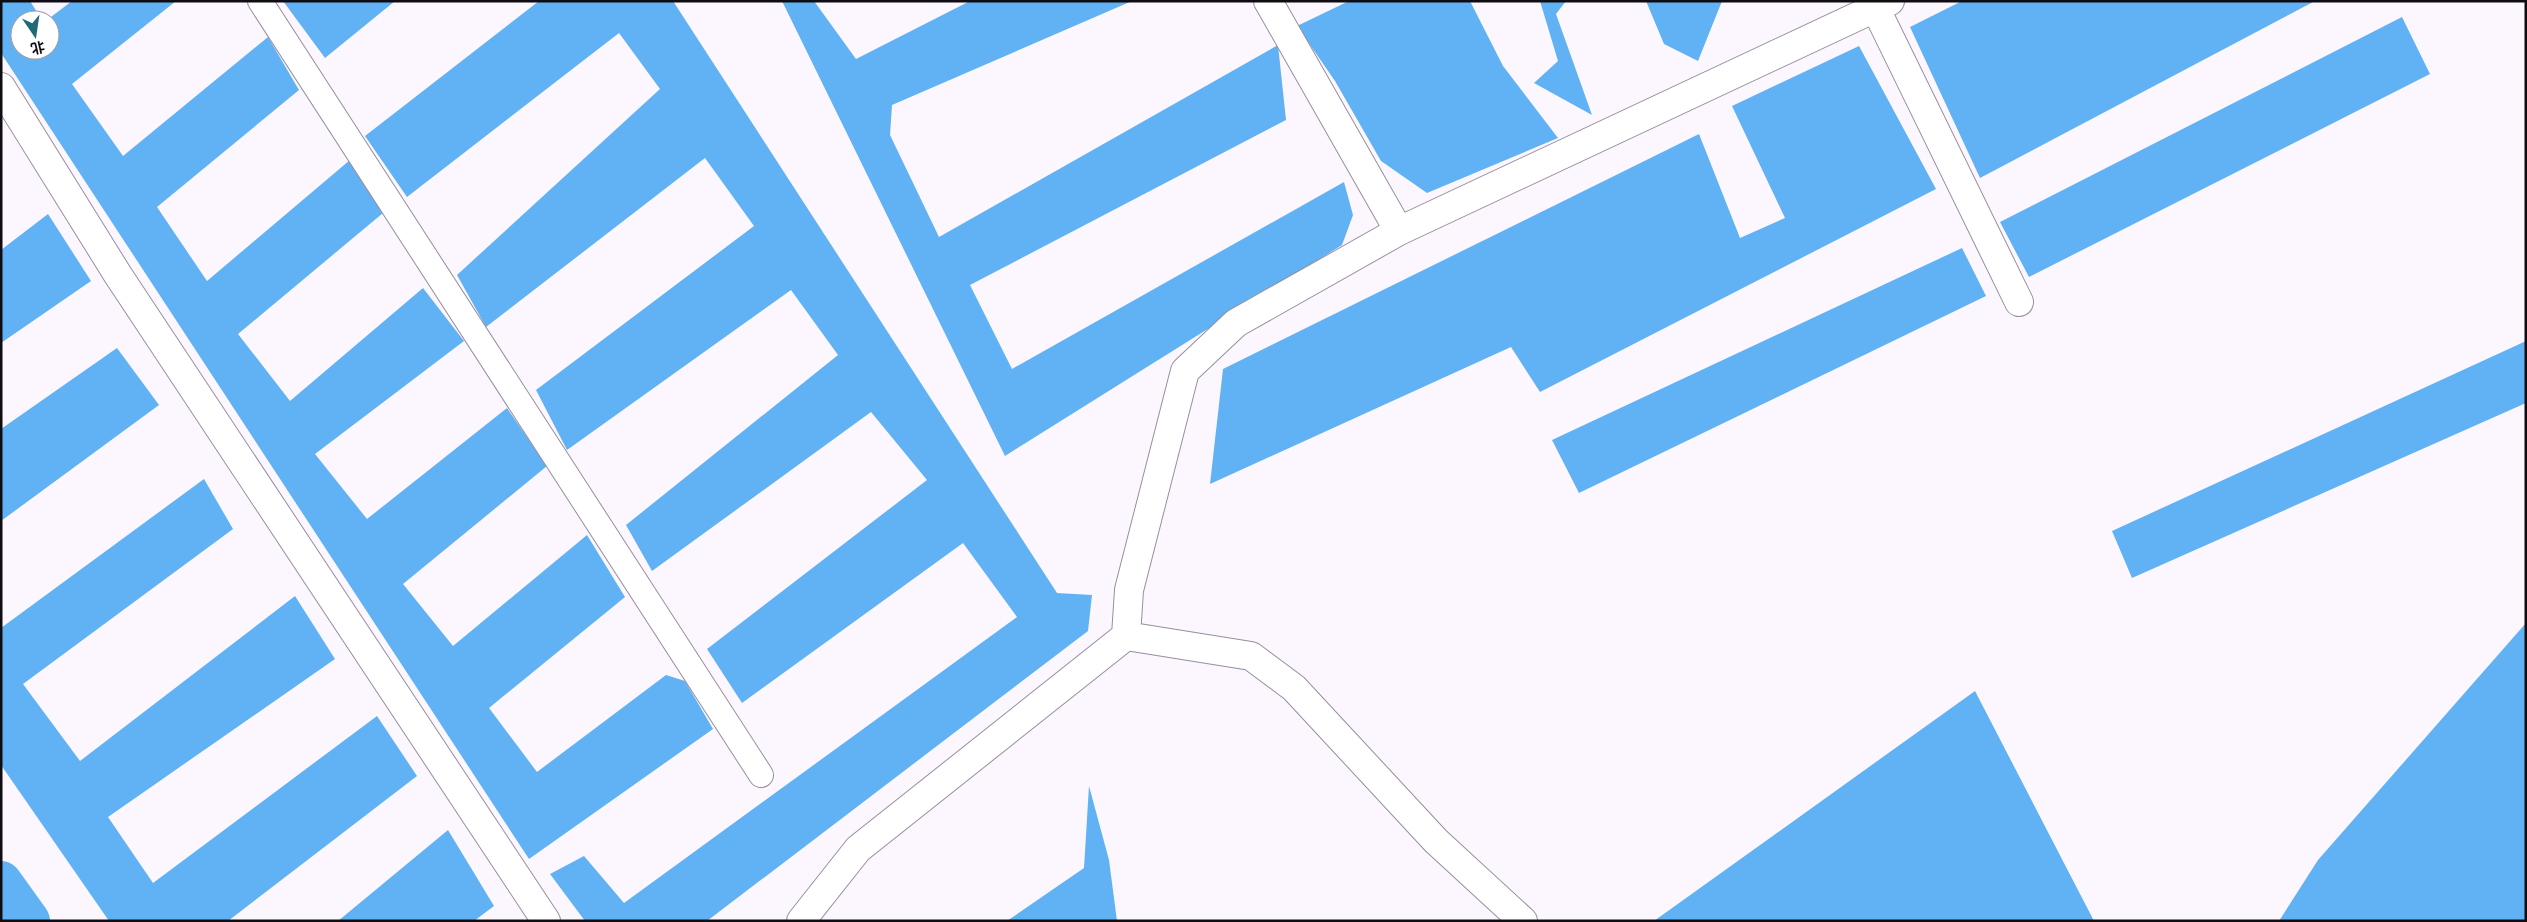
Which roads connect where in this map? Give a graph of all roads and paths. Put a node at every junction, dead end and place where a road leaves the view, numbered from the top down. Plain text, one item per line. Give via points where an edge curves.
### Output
1 (260, 1) edge
2 (1268, 1) edge
3 (1879, 4) edge
4 (1, 87) edge
5 (1399, 231) junction
6 (2019, 302) dead end
7 (1126, 636) junction
8 (761, 776) dead end
9 (546, 921) edge
10 (801, 921) edge
11 (1523, 921) edge

1 - 8 lane
2 - 5 street
3 - 5 street
3 - 6 street
4 - 9 street via 118,275
5 - 7 street via 1236,323 1185,371 1128,590
7 - 10 street via 858,849
7 - 11 street via 1251,656 1294,688 1436,841

